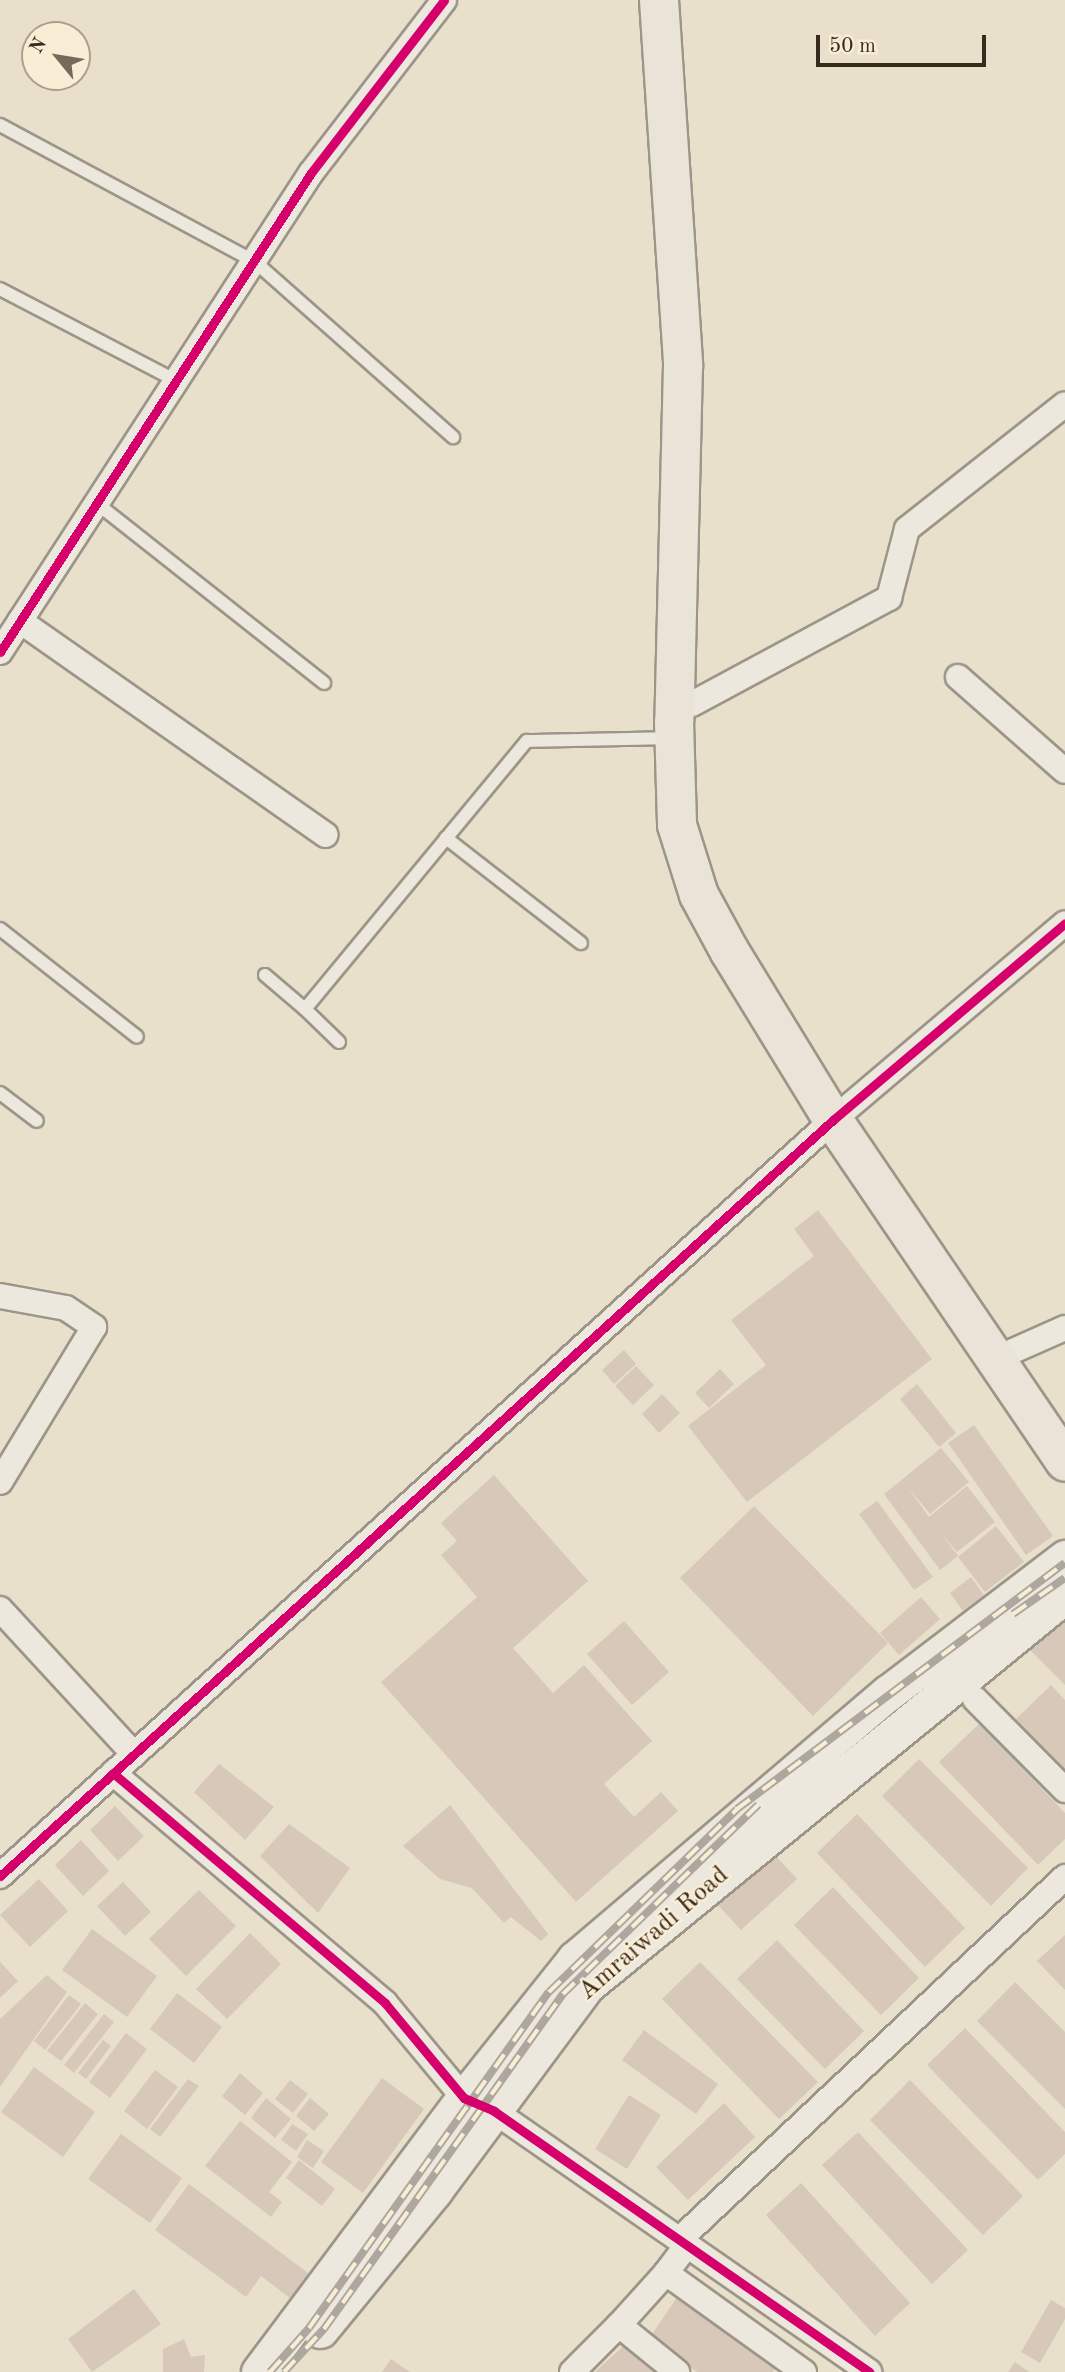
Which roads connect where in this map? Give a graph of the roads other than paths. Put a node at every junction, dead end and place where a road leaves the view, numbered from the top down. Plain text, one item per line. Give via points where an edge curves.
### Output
1 (444, 0) edge
2 (659, 0) edge
3 (677, 0) edge
4 (0, 125) edge
5 (254, 261) junction
6 (0, 289) edge
7 (175, 380) junction
8 (1065, 404) edge
9 (453, 437) dead end
10 (95, 501) junction
11 (7, 636) edge
12 (958, 677) dead end
13 (324, 683) dead end
14 (692, 704) junction
15 (674, 738) junction
16 (1065, 771) edge
17 (326, 835) dead end
18 (446, 838) junction
19 (1065, 923) edge
20 (0, 929) edge
21 (581, 943) dead end
22 (265, 975) dead end
23 (305, 1009) junction
24 (137, 1037) dead end
25 (339, 1042) dead end
26 (0, 1093) edge
27 (841, 1115) junction
28 (37, 1121) dead end
29 (0, 1296) edge
30 (1065, 1328) edge
31 (1013, 1351) junction
32 (1065, 1420) edge
33 (1065, 1462) edge
34 (0, 1482) edge
35 (1065, 1558) edge
36 (1065, 1595) edge
37 (0, 1608) edge
38 (975, 1699) dead end
39 (134, 1754) junction
40 (113, 1773) junction
41 (1065, 1790) edge
42 (0, 1876) edge
43 (1065, 1877) edge
44 (479, 2104) junction
45 (683, 2242) junction
46 (666, 2273) junction
47 (619, 2325) junction
48 (797, 2370) edge
49 (259, 2372) edge
50 (285, 2372) edge
51 (572, 2372) edge
52 (677, 2372) edge
53 (869, 2372) edge

1 - 5 street via 312,173
2 - 15 main road via 683,366
3 - 14 main road via 702,366
4 - 5 lane
5 - 7 street
5 - 9 lane
6 - 7 lane
7 - 10 street
8 - 14 street via 907,529 889,598
10 - 11 street
10 - 13 lane
11 - 17 street
12 - 16 street
14 - 27 main road via 695,822 716,887
15 - 18 lane via 527,741
15 - 27 main road via 677,825 699,895
18 - 21 lane
18 - 23 lane
19 - 27 street
20 - 24 lane
22 - 23 lane
23 - 25 lane
26 - 28 lane
27 - 31 main road
27 - 33 main road
27 - 39 street
29 - 34 street via 66,1308 94,1327
30 - 31 street
31 - 32 main road
35 - 44 main road via 888,1693 575,1959
36 - 44 main road, Amraiwadi Road via 586,1986
37 - 39 street
38 - 41 street
39 - 40 street
40 - 42 street
40 - 44 street via 384,2003
43 - 45 street
44 - 45 street
44 - 49 main road
44 - 50 main road, Amraiwadi Road via 434,2191
45 - 46 street
45 - 53 street
46 - 47 street
46 - 48 street
47 - 51 street
47 - 52 street

